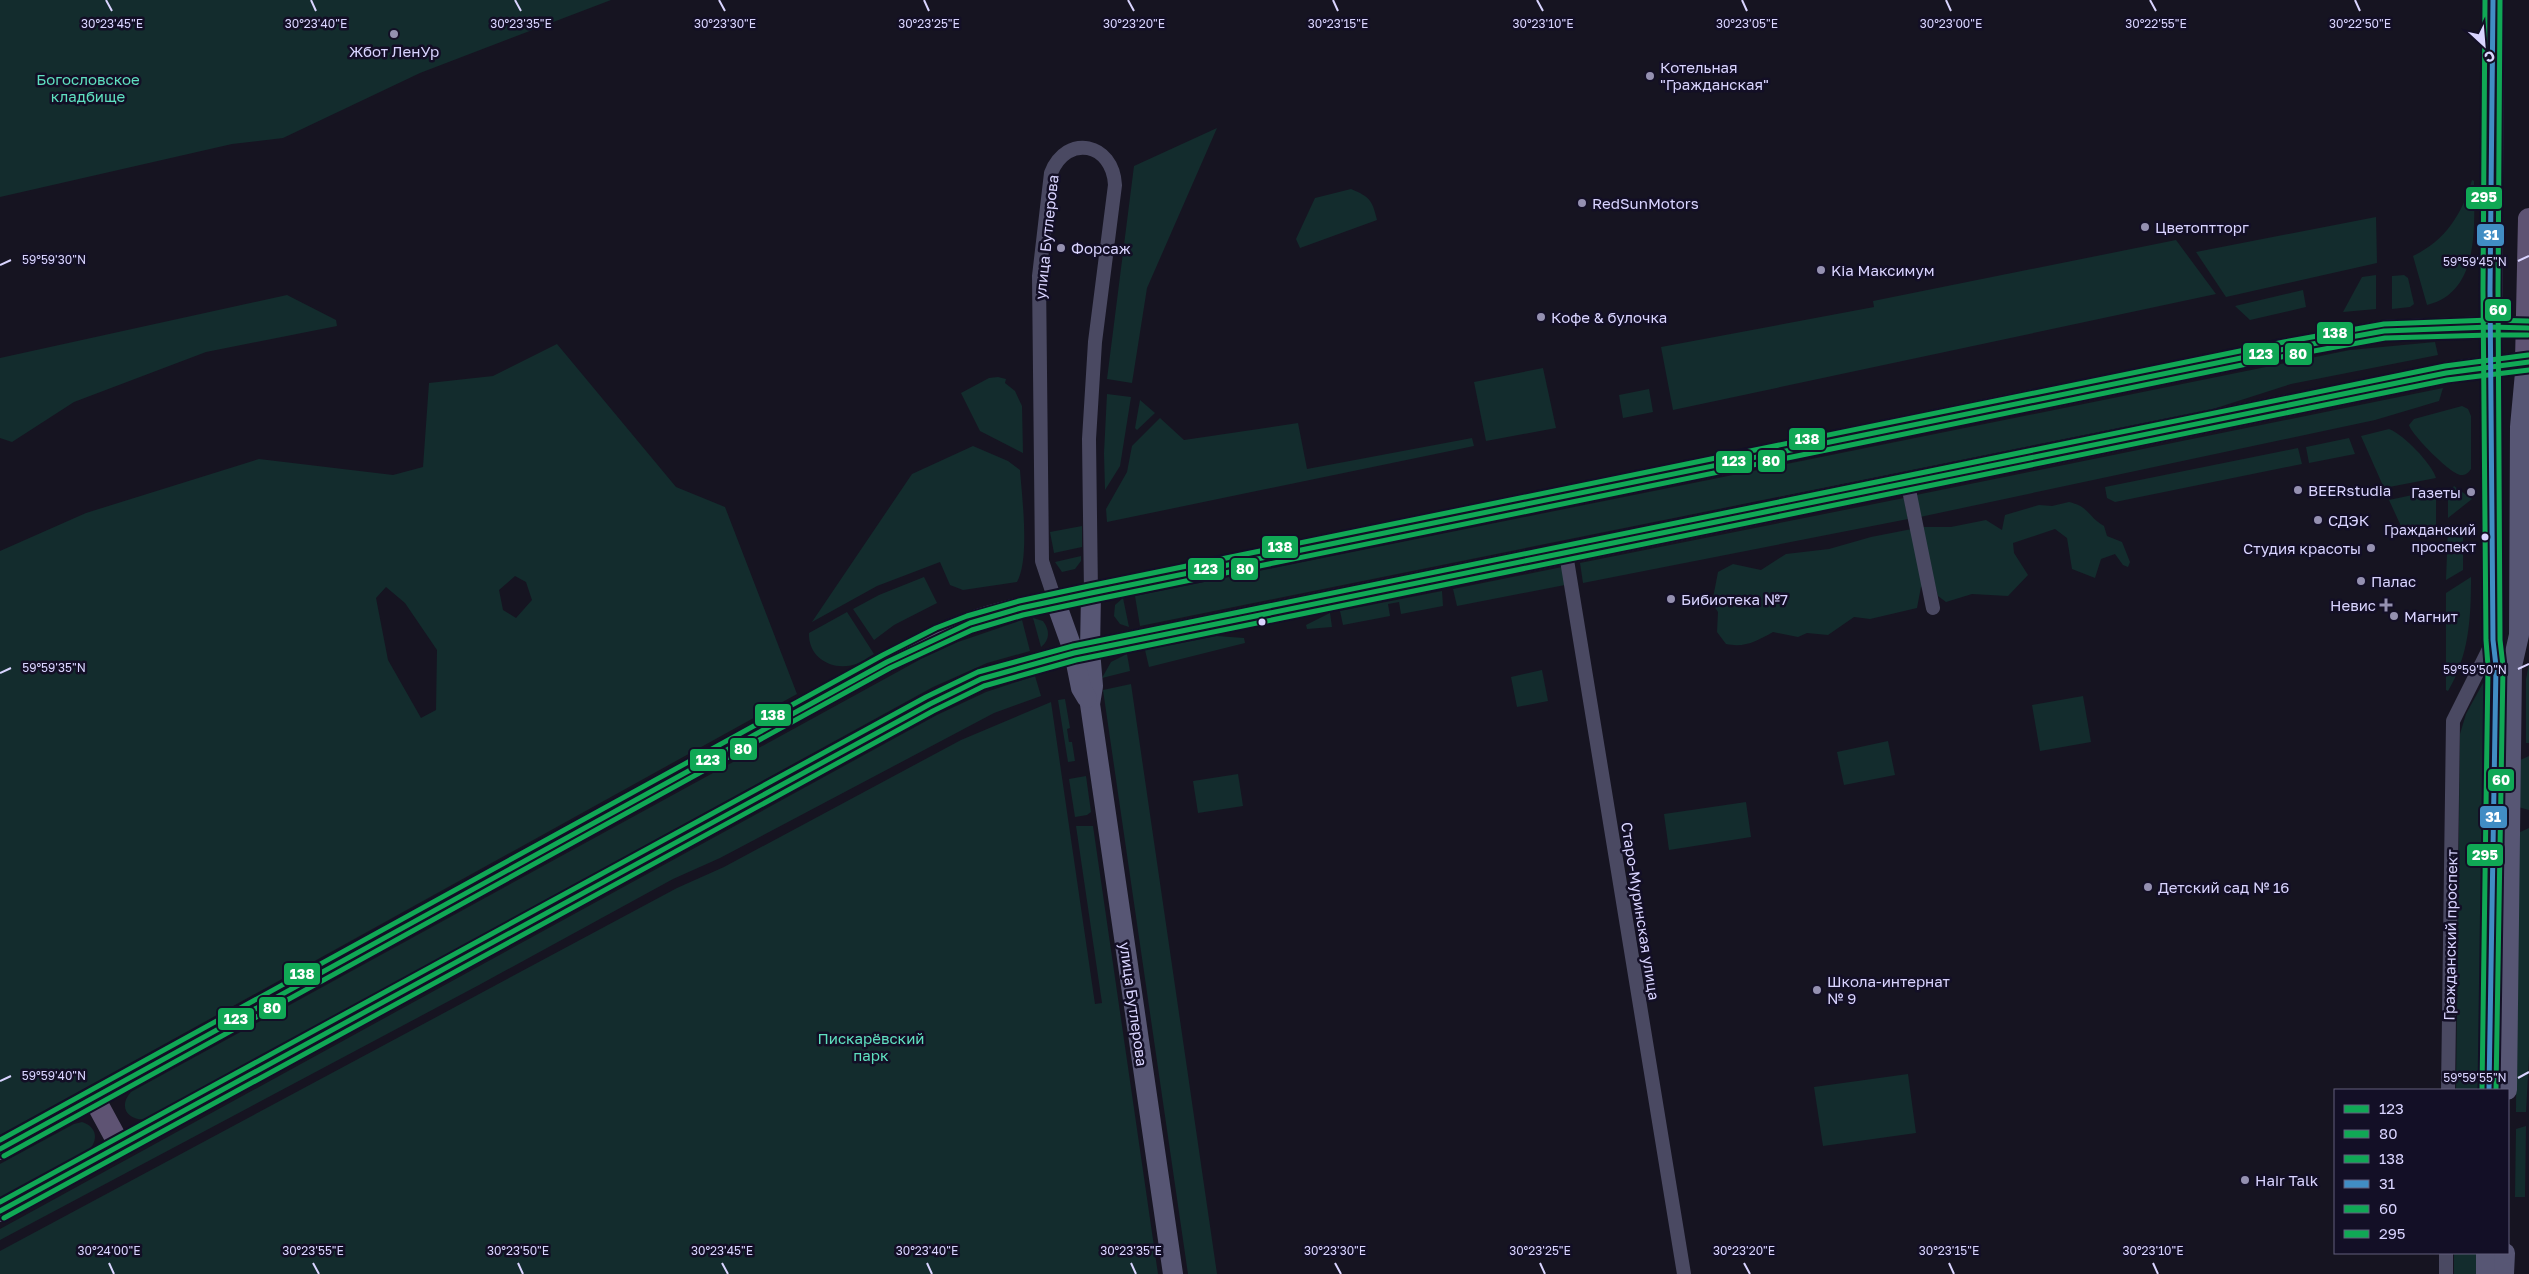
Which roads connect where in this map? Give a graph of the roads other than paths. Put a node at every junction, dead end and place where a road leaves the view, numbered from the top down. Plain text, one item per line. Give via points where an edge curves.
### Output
1 (2493, 0) edge
2 (2529, 219) edge
3 (2490, 327) junction
4 (2528, 328) edge
5 (2528, 362) edge
6 (2491, 366) junction
7 (1908, 484) junction
8 (1566, 554) junction
9 (1091, 593) junction
10 (1055, 600) junction
11 (1933, 608) dead end
12 (2493, 640) junction
13 (1082, 652) junction
14 (2448, 1089) edge
15 (2489, 1089) edge
16 (2507, 1089) edge
17 (94, 1098) junction
18 (120, 1146) junction
19 (0, 1149) edge
20 (0, 1211) edge
21 (2446, 1254) edge
22 (2486, 1254) edge
23 (2505, 1254) edge
24 (1173, 1274) edge
25 (1684, 1274) edge
26 (2446, 1274) edge
27 (2486, 1274) edge
28 (2504, 1274) edge

1 - 3 main road, Гражданский проспект
2 - 4 main road
3 - 4 main road
3 - 6 main road, Гражданский проспект
3 - 9 main road via 2384,331 2284,350
4 - 5 main road
5 - 6 main road
5 - 16 main road via 2520,427 2519,635 2512,666
6 - 7 main road
6 - 12 main road, Гражданский проспект
7 - 8 main road
7 - 11 street
8 - 13 main road
8 - 25 street, Старо-Муринская улица
9 - 10 main road
9 - 10 street, улица Бутлерова via 1089,439 1094,358 1115,173 1100,152 1087,147 1069,150 1056,160 1051,173 1038,276 1042,561
9 - 13 main road, улица Бутлерова
10 - 13 main road, улица Бутлерова
10 - 17 main road via 984,618 916,647
12 - 14 street, Гражданский проспект via 2452,721
12 - 15 main road, Гражданский проспект via 2496,666
13 - 18 main road via 981,679 954,691
13 - 24 main road, улица Бутлерова via 1080,688 1090,704
17 - 18 main road
17 - 19 main road
18 - 20 main road
21 - 26 street
22 - 27 main road
23 - 28 main road

